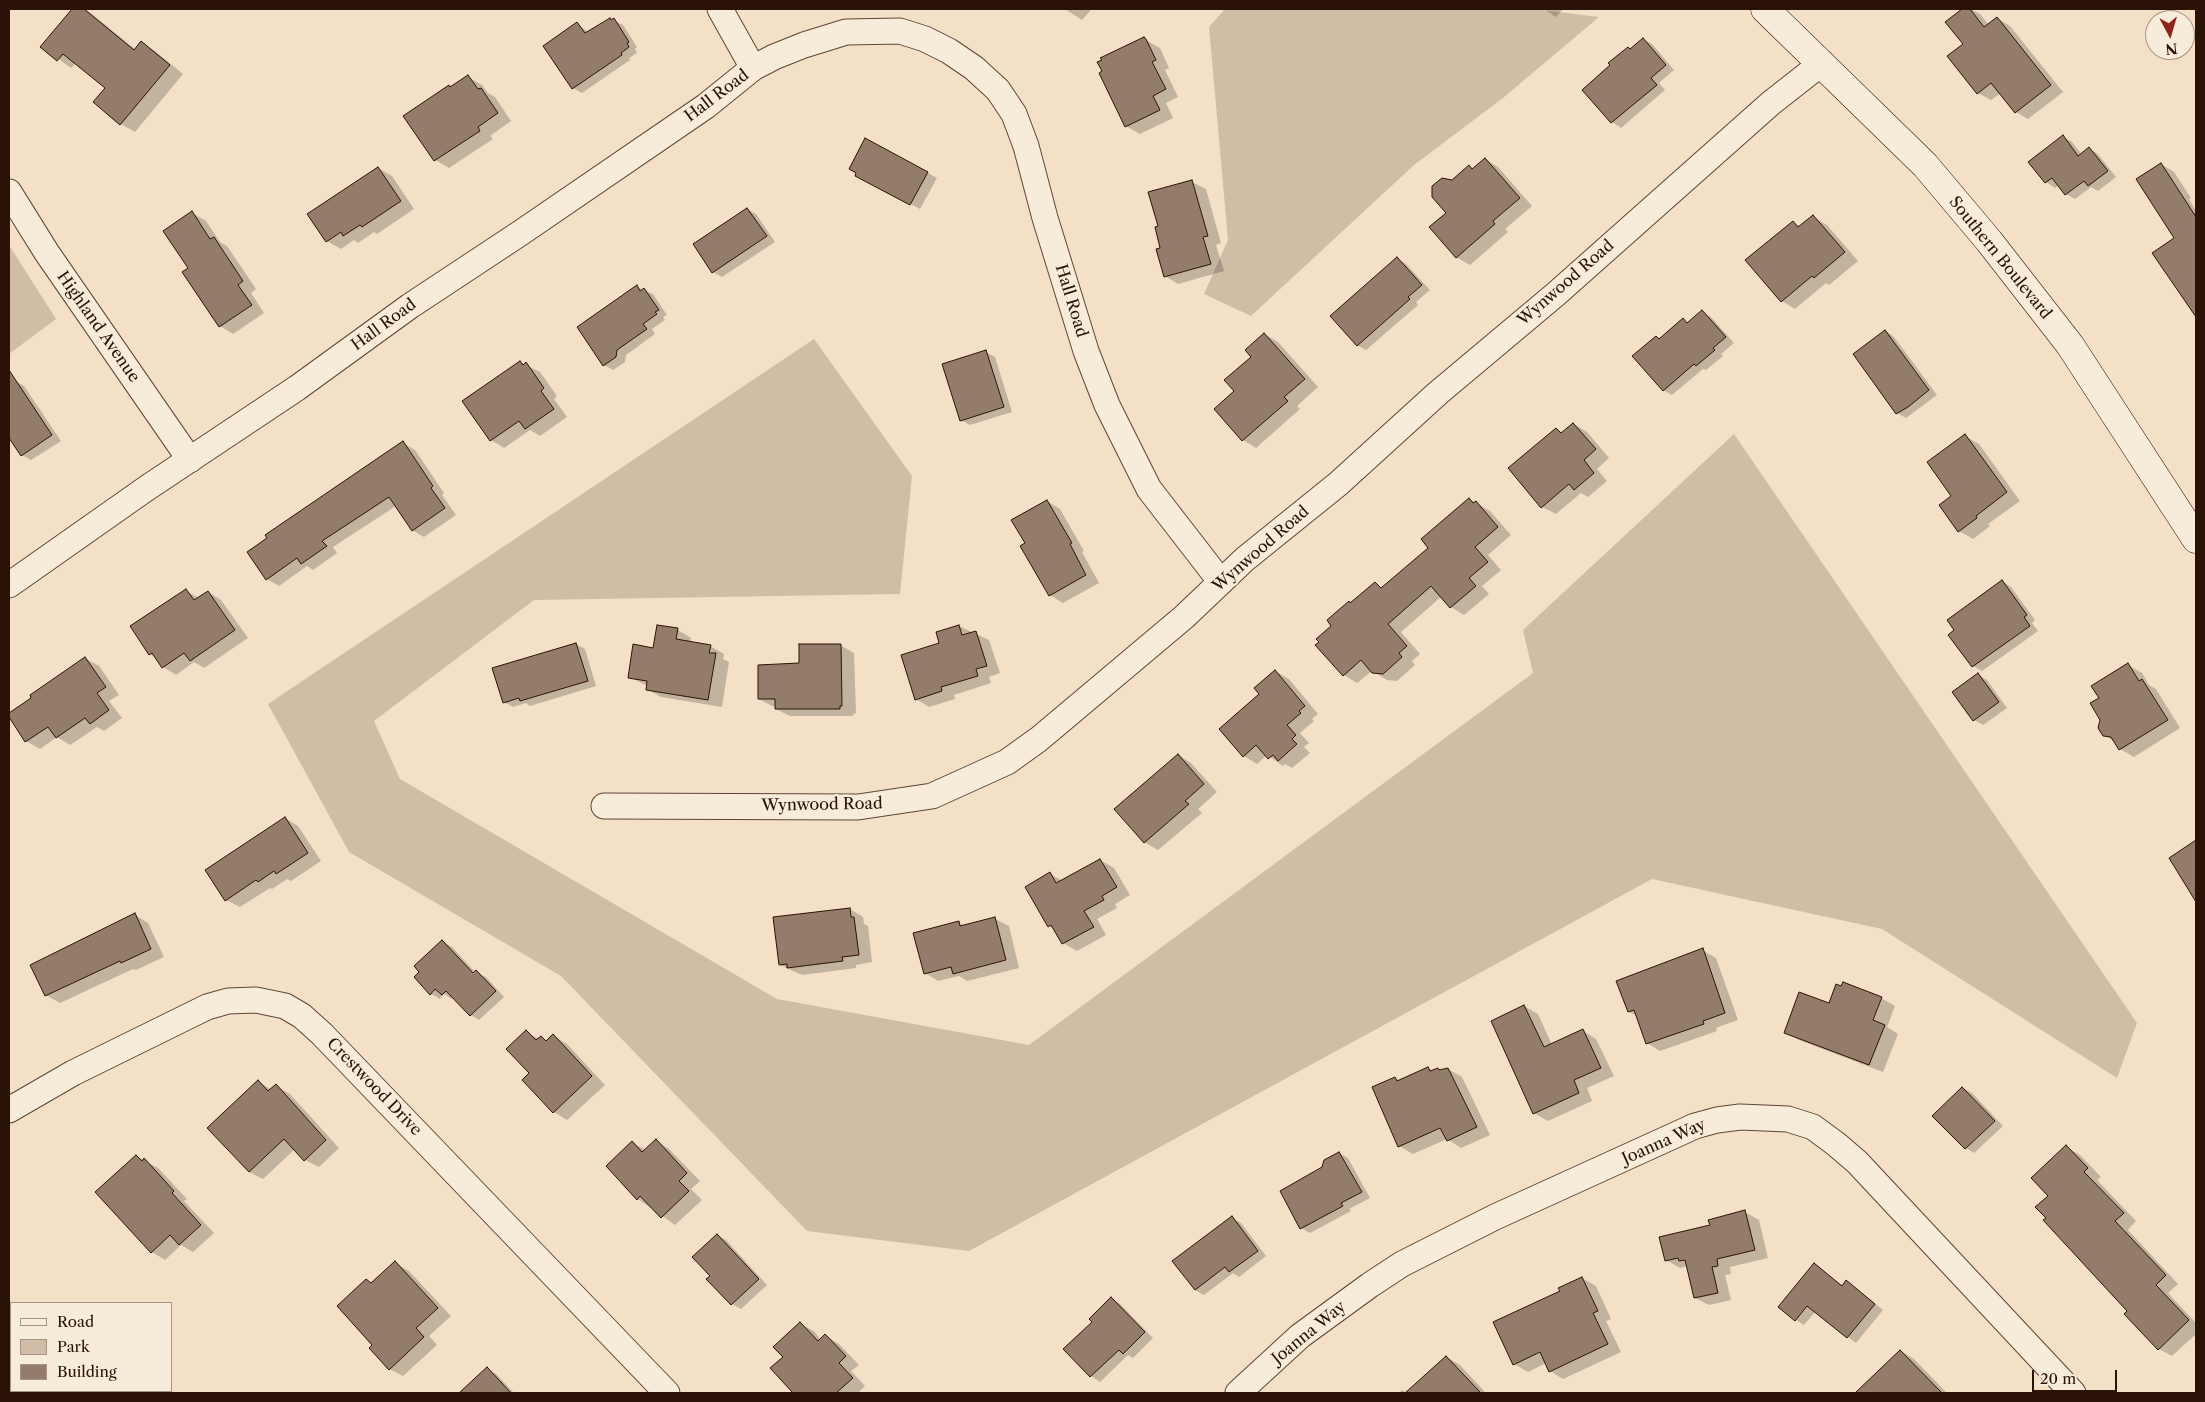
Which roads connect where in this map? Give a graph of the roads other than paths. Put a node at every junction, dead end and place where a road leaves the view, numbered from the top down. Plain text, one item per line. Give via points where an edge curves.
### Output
1 (720, 9) edge
2 (1765, 9) edge
3 (1822, 63) junction
4 (753, 68) junction
5 (9, 192) edge
6 (190, 460) junction
7 (2196, 539) edge
8 (1221, 582) junction
9 (9, 586) edge
10 (604, 806) dead end
11 (9, 1110) edge
12 (667, 1393) edge
13 (1238, 1393) edge
14 (2073, 1393) edge

1 - 4 street
2 - 3 main road, Southern Boulevard
3 - 7 main road, Southern Boulevard via 1925,165 2018,278 2070,345
3 - 8 street, Wynwood Road via 1771,103 1338,484
4 - 6 street, Hall Road via 706,106 410,306
4 - 8 street, Hall Road via 804,45 846,32 900,31 949,51 998,90 1014,114 1026,146 1086,351 1107,405 1149,489
5 - 6 street, Highland Avenue via 47,253
6 - 9 street, Hall Road
8 - 10 street, Wynwood Road via 1039,739 1007,762 932,796 858,807
11 - 12 street, Crestwood Drive via 73,1073 207,1007 228,1001 256,1000 285,1006 322,1034
13 - 14 street, Joanna Way via 1300,1336 1402,1264 1695,1126 1740,1117 1788,1119 1812,1128 1836,1144 1857,1162

